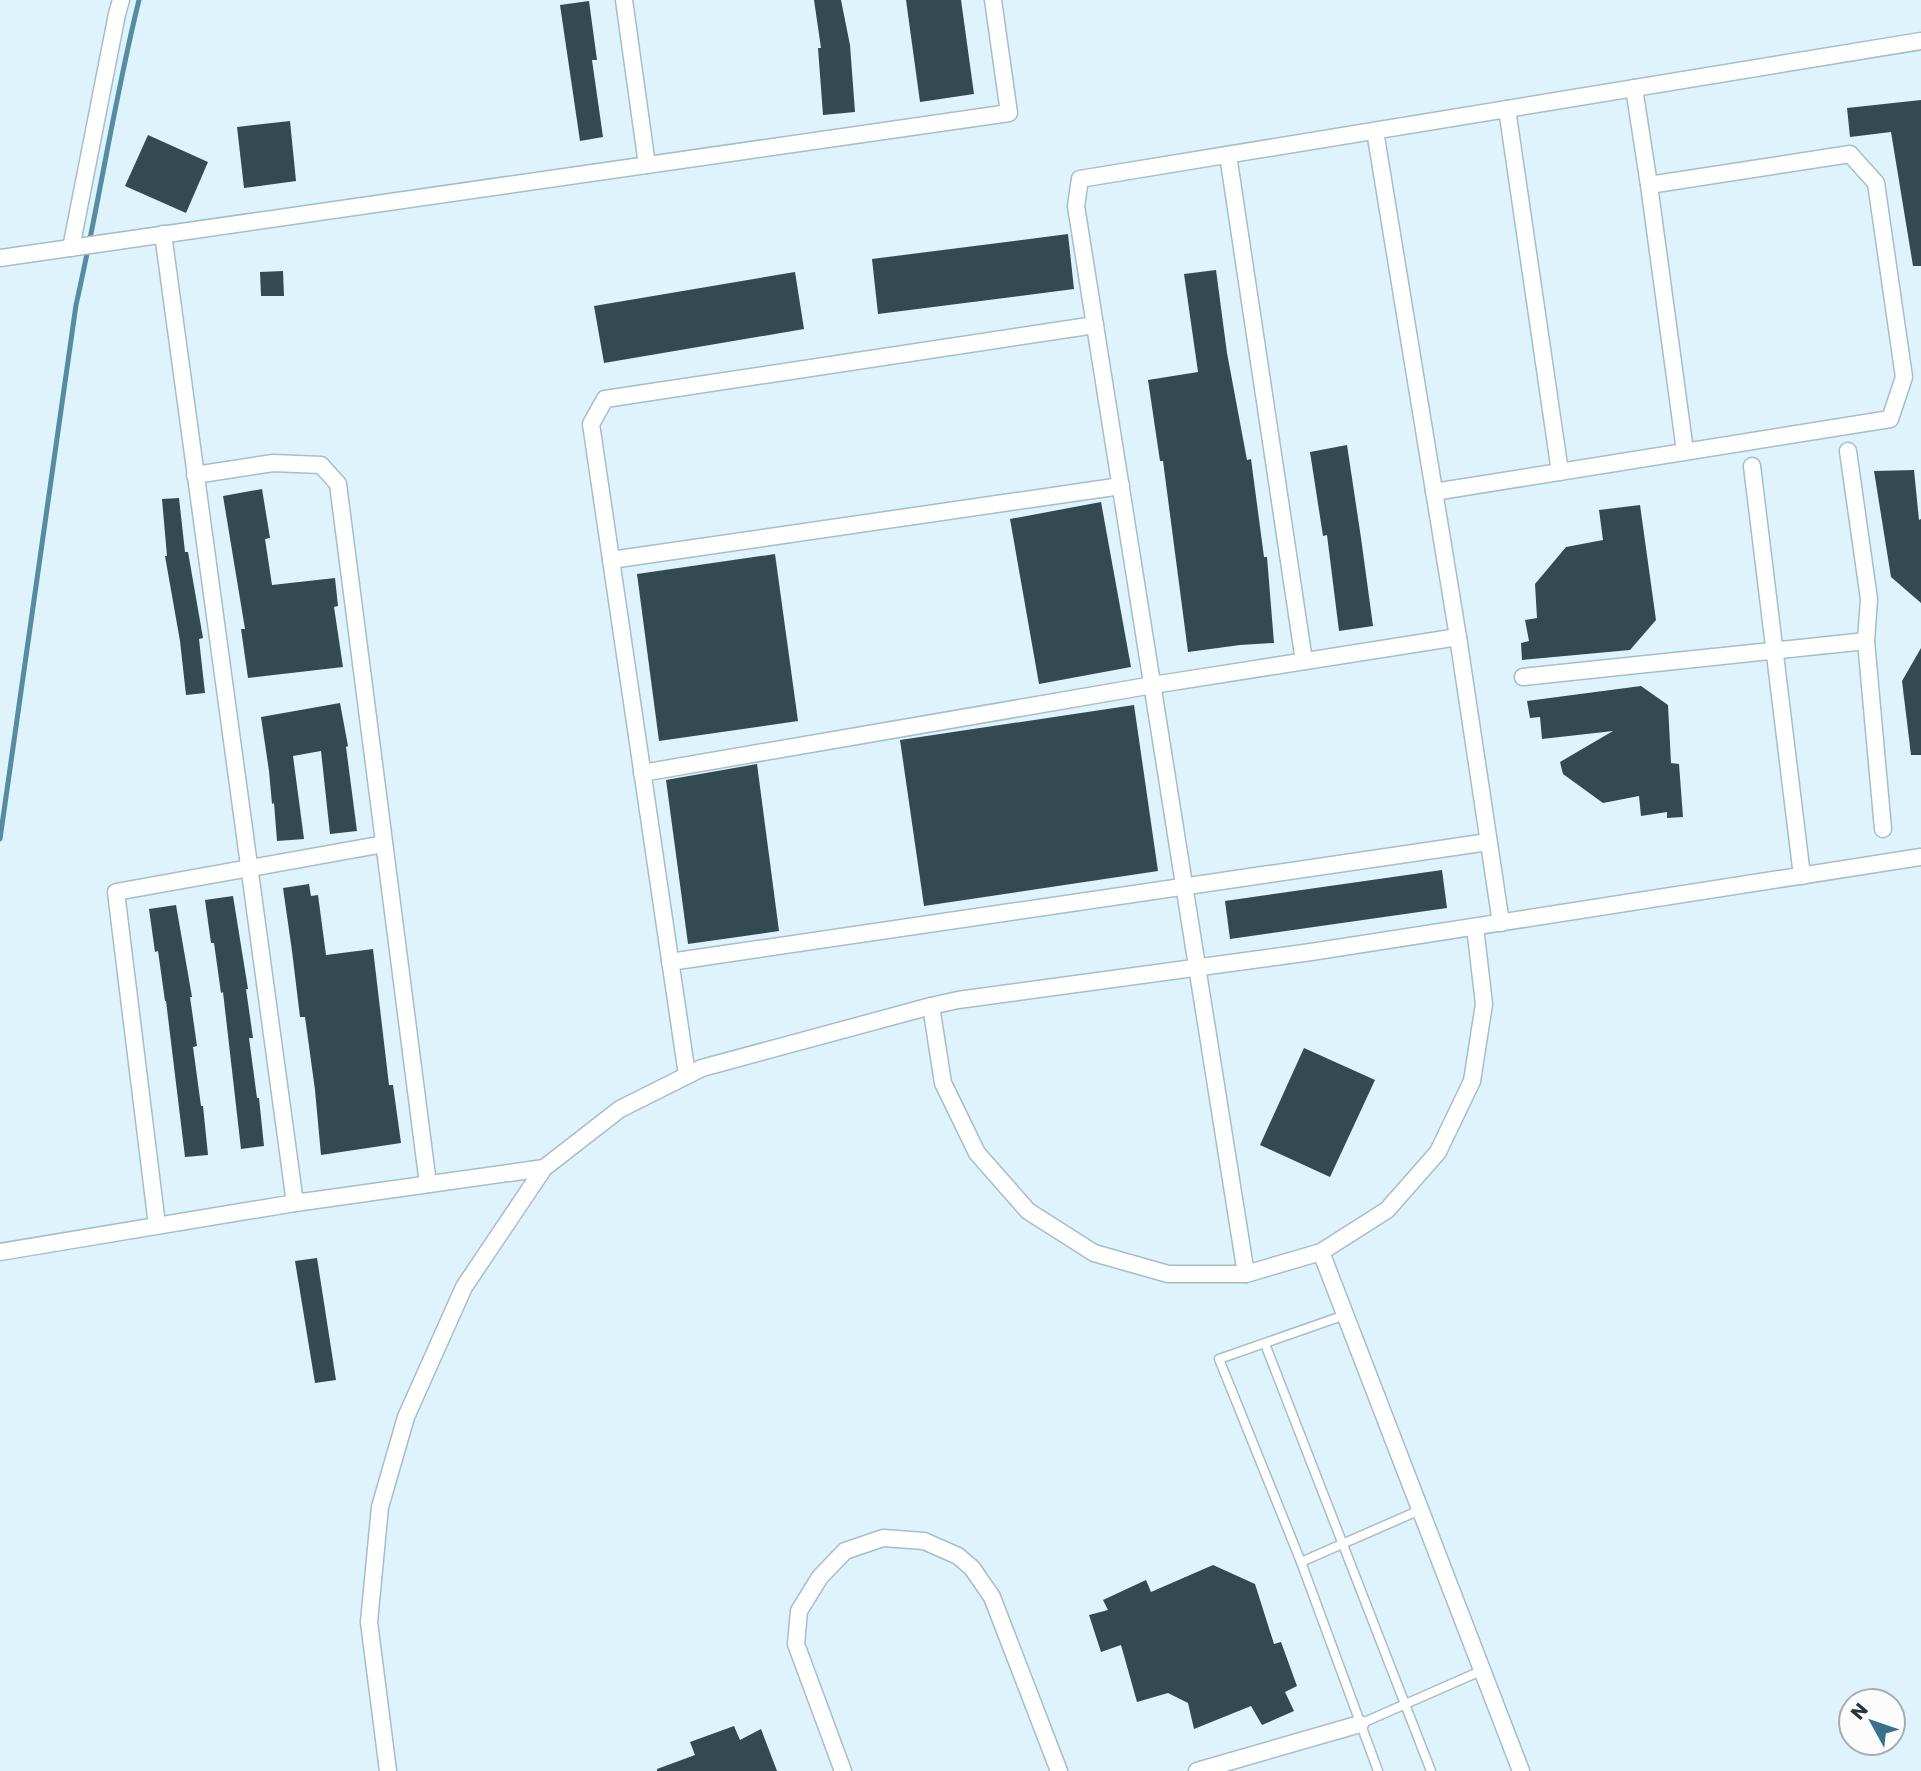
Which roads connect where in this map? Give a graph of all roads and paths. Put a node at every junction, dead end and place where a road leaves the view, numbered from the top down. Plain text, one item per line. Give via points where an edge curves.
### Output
1 (121, 0) edge
2 (624, 0) edge
3 (993, 0) edge
4 (1921, 41) edge
5 (1634, 88) junction
6 (1507, 109) junction
7 (1375, 131) junction
8 (1228, 155) junction
9 (647, 165) junction
10 (1649, 185) junction
11 (163, 234) junction
12 (71, 248) junction
13 (0, 258) edge
14 (1095, 325) junction
15 (1685, 451) junction
16 (1848, 451) dead end
17 (1752, 466) dead end
18 (1560, 472) junction
19 (195, 475) junction
20 (1121, 486) junction
21 (1434, 492) junction
22 (611, 560) junction
23 (1458, 637) junction
24 (1866, 641) junction
25 (1775, 651) junction
26 (1304, 661) junction
27 (1522, 677) dead end
28 (1153, 685) junction
29 (642, 773) junction
30 (1883, 829) dead end
31 (1488, 842) junction
32 (384, 844) junction
33 (1921, 857) edge
34 (249, 868) junction
35 (1802, 876) junction
36 (1185, 887) junction
37 (1501, 923) junction
38 (1475, 927) junction
39 (670, 962) junction
40 (1198, 967) junction
41 (931, 1006) junction
42 (687, 1075) junction
43 (544, 1168) junction
44 (428, 1184) junction
45 (295, 1203) junction
46 (157, 1225) junction
47 (0, 1252) edge
48 (1321, 1252) junction
49 (1246, 1274) junction
50 (1345, 1315) junction
51 (1265, 1344) junction
52 (1420, 1510) junction
53 (1342, 1544) junction
54 (1301, 1562) junction
55 (1483, 1670) junction
56 (1405, 1704) junction
57 (1360, 1724) junction
58 (388, 1771) edge
59 (843, 1771) edge
60 (1059, 1771) edge
61 (1197, 1771) edge
62 (1378, 1771) edge
63 (1431, 1771) edge
64 (1521, 1771) edge

1 - 12 street
2 - 9 street
3 - 9 street via 1009,113
4 - 5 street
5 - 6 street
5 - 10 street
6 - 7 street
6 - 18 street
7 - 8 street
7 - 21 street
8 - 14 street via 1080,179 1076,206
8 - 26 street
9 - 11 street
10 - 15 street
10 - 15 street via 1850,154 1876,183 1905,377 1890,419
11 - 12 street
11 - 19 street
12 - 13 street
14 - 20 street
14 - 22 street via 605,399 591,424
15 - 18 street
16 - 24 street via 1869,599
17 - 25 street
18 - 21 street
19 - 32 street via 273,463 321,465 338,484
19 - 34 street
20 - 22 street
20 - 28 street
21 - 23 street
22 - 29 street
23 - 26 street
23 - 31 street
24 - 25 street
24 - 30 street
25 - 27 street
25 - 35 street
26 - 28 street
28 - 29 street
28 - 36 street
29 - 39 street
31 - 36 street
31 - 37 street
32 - 34 street
32 - 44 street
33 - 35 street
34 - 45 street
34 - 46 street via 116,892
35 - 37 street
36 - 39 street
36 - 40 street
37 - 38 street
38 - 40 street
38 - 48 street via 1484,1004 1472,1081 1438,1152 1387,1210
39 - 42 street
40 - 41 street
40 - 49 street
41 - 42 street
41 - 49 street via 943,1083 976,1153 1028,1211 1094,1253 1168,1274
42 - 43 street via 620,1109
43 - 44 street
43 - 58 street via 464,1287 406,1417 380,1507 369,1622
44 - 45 street
45 - 46 street
46 - 47 street
48 - 49 street
48 - 50 street
50 - 51 lane
50 - 52 street
51 - 53 lane
51 - 54 lane via 1219,1359
52 - 53 lane
52 - 55 street
53 - 54 lane
53 - 56 lane
54 - 57 lane
55 - 56 lane
55 - 64 street
56 - 57 lane
56 - 63 lane
57 - 61 street
57 - 62 lane
59 - 60 street via 796,1644 799,1611 820,1577 845,1551 883,1538 925,1541 958,1556 972,1569 992,1597

